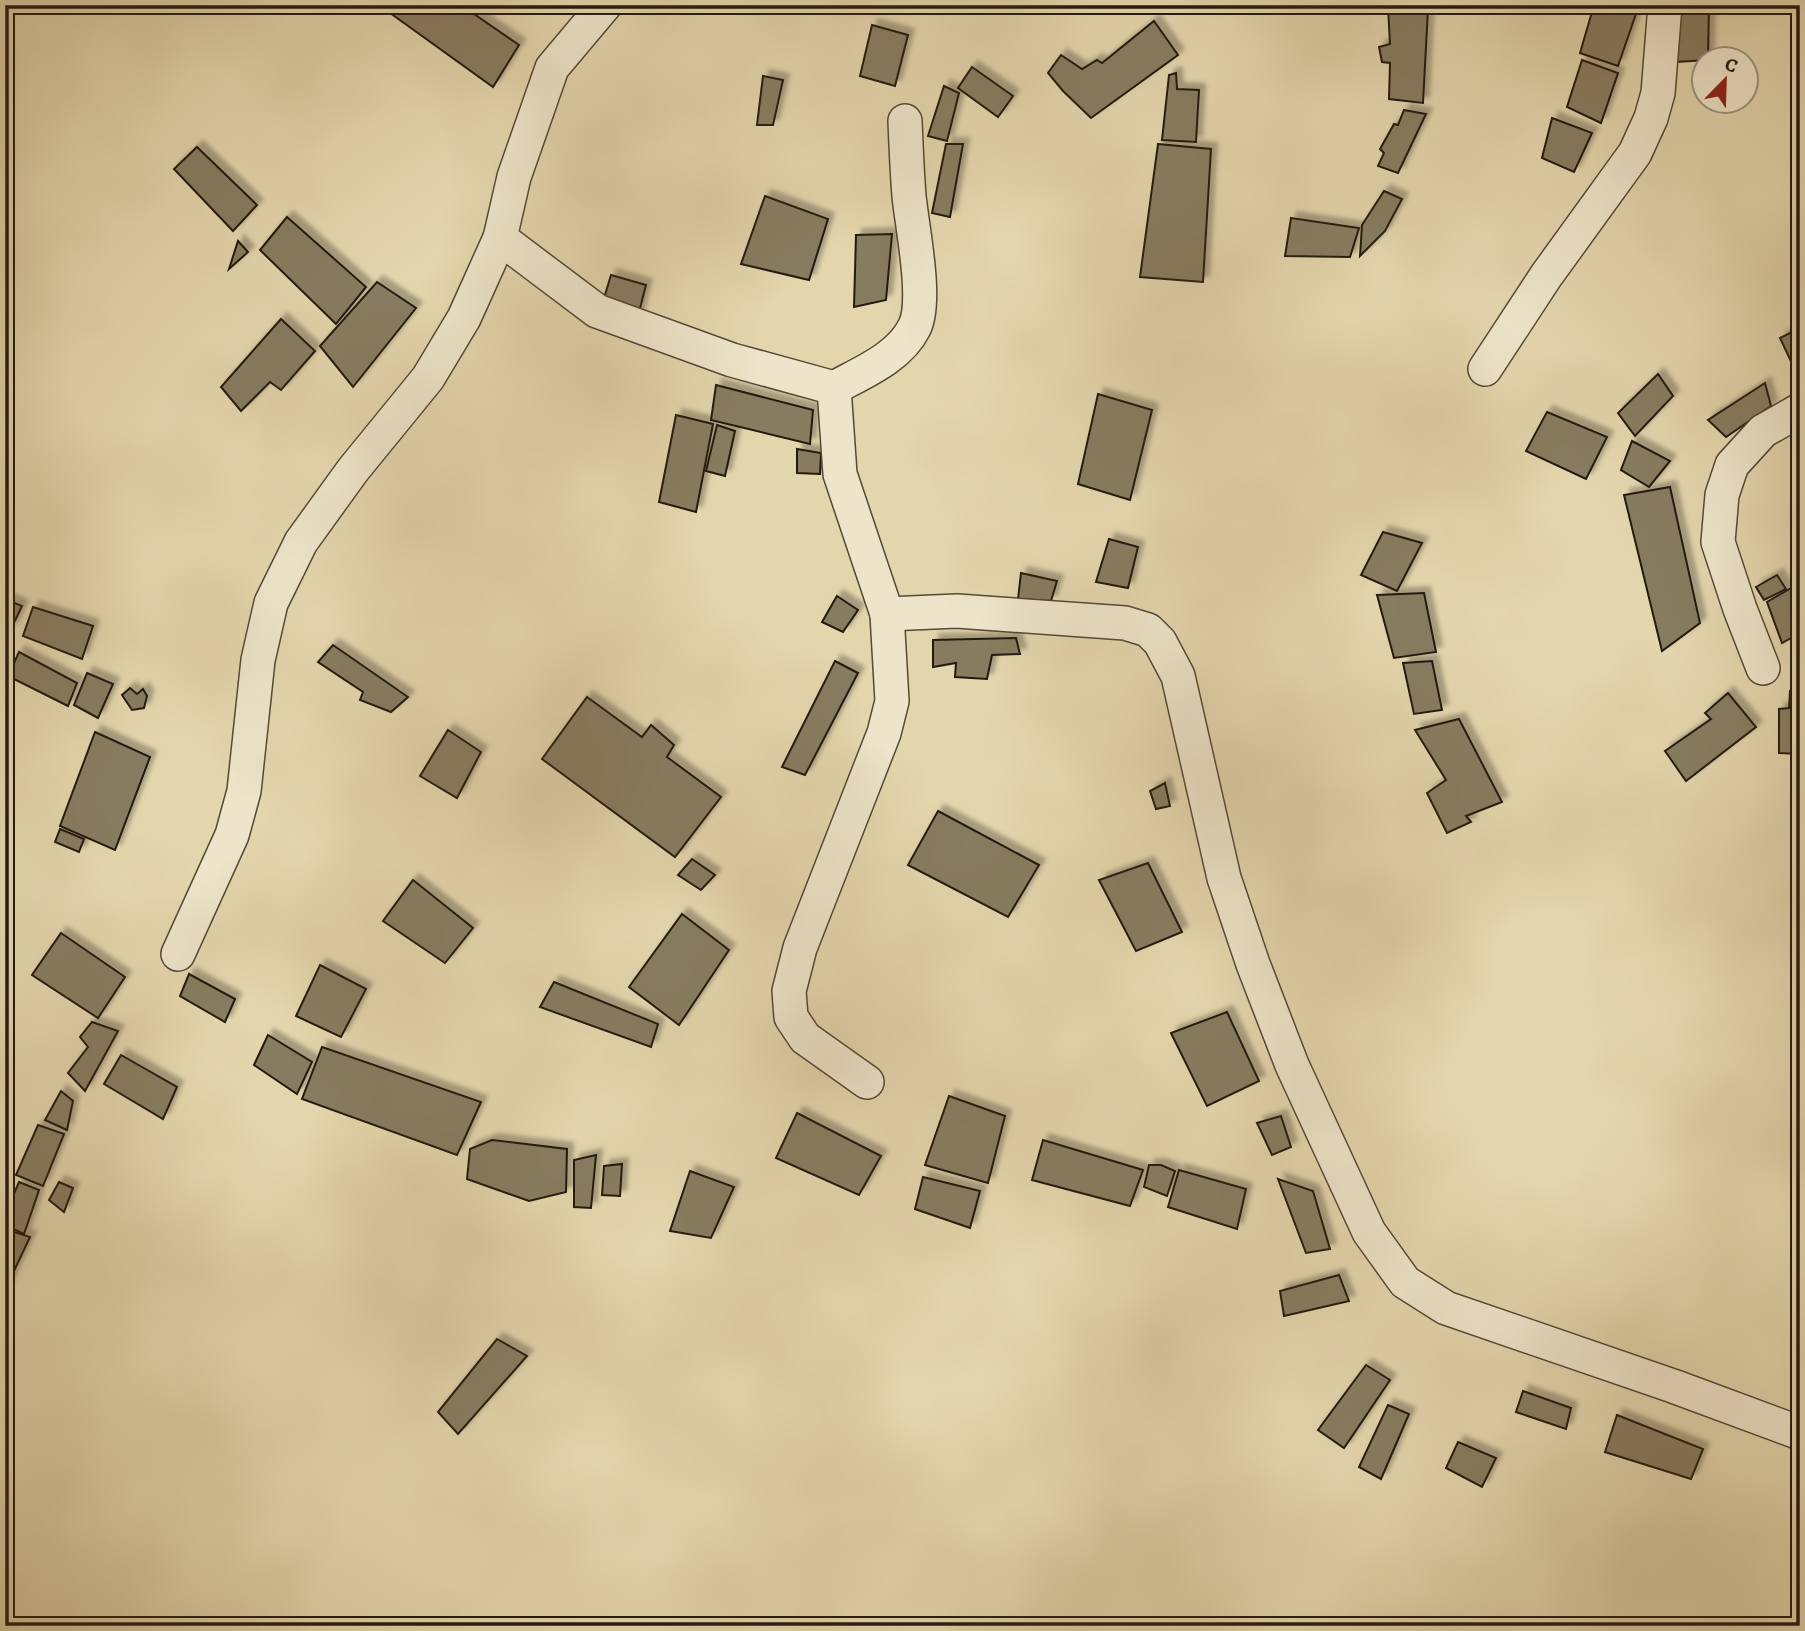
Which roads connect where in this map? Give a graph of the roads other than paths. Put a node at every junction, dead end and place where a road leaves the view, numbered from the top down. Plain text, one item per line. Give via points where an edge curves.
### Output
1 (604, 5) edge
2 (1665, 5) edge
3 (905, 121) dead end
4 (500, 238) junction
5 (1485, 369) dead end
6 (834, 388) junction
7 (1800, 410) edge
8 (887, 614) junction
9 (1763, 668) dead end
10 (178, 954) dead end
11 (867, 1082) dead end
12 (1800, 1433) edge

1 - 4 street via 552,68 514,177
2 - 5 street via 1658,93 1635,153
3 - 6 street via 920,304 915,327 886,358
4 - 6 street via 597,311 732,360
4 - 10 street via 464,317 428,377 301,542 271,603 258,660 244,791 232,835
6 - 8 street via 839,474
7 - 9 street via 1763,431 1747,448 1732,465 1722,495 1718,542
8 - 11 street via 892,701 884,733 800,948 789,991 790,1017 805,1038
8 - 12 street via 957,611 1125,623 1148,630 1178,676 1224,878 1292,1065 1370,1232 1405,1282 1446,1308

